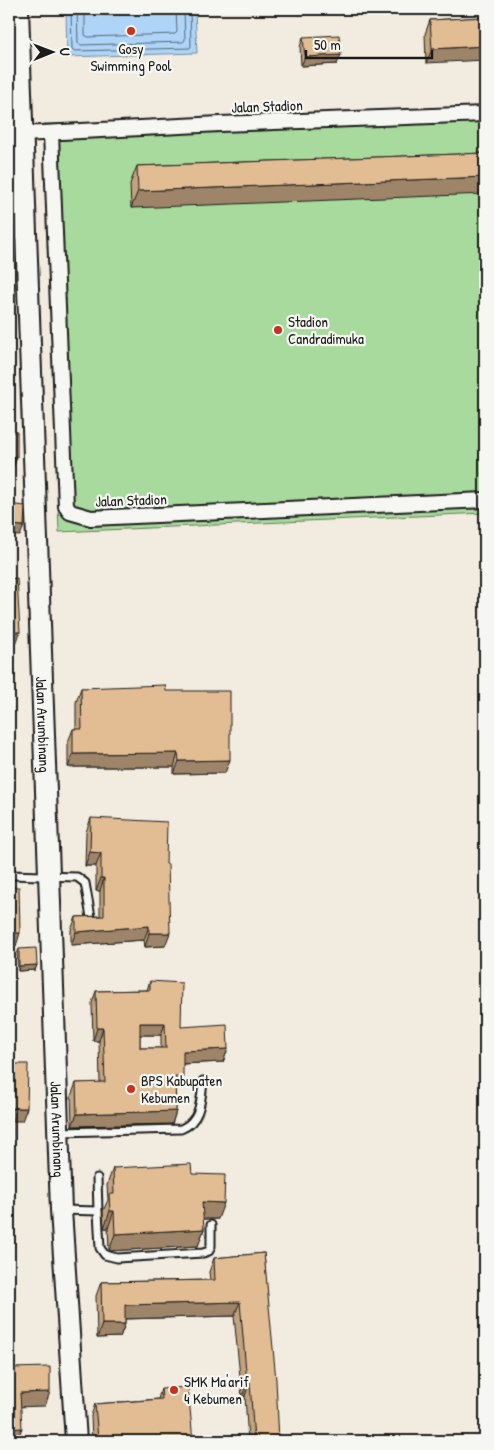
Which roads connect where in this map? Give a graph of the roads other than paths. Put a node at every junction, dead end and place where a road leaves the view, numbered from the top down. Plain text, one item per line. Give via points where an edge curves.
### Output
1 (18, 9) edge
2 (485, 114) edge
3 (51, 133) junction
4 (22, 134) junction
5 (485, 500) edge
6 (9, 875) edge
7 (50, 878) junction
8 (92, 923) edge
9 (203, 1081) dead end
10 (58, 1132) junction
11 (97, 1178) dead end
12 (61, 1210) junction
13 (98, 1211) junction
14 (211, 1225) dead end
15 (76, 1441) edge

1 - 4 main road, Jalan Arumbinang
2 - 3 street, Jalan Stadion
3 - 4 street, Jalan Stadion
3 - 5 street, Jalan Stadion via 66,506 70,512 91,518
4 - 7 main road, Jalan Arumbinang
6 - 7 lane
7 - 8 lane via 72,876 85,883
7 - 10 main road, Jalan Arumbinang
9 - 10 lane via 196,1118 181,1129
10 - 12 main road, Jalan Arumbinang
11 - 13 lane
12 - 13 lane
12 - 15 main road, Jalan Arumbinang
13 - 14 lane via 100,1248 105,1255 117,1258 203,1253 211,1246

